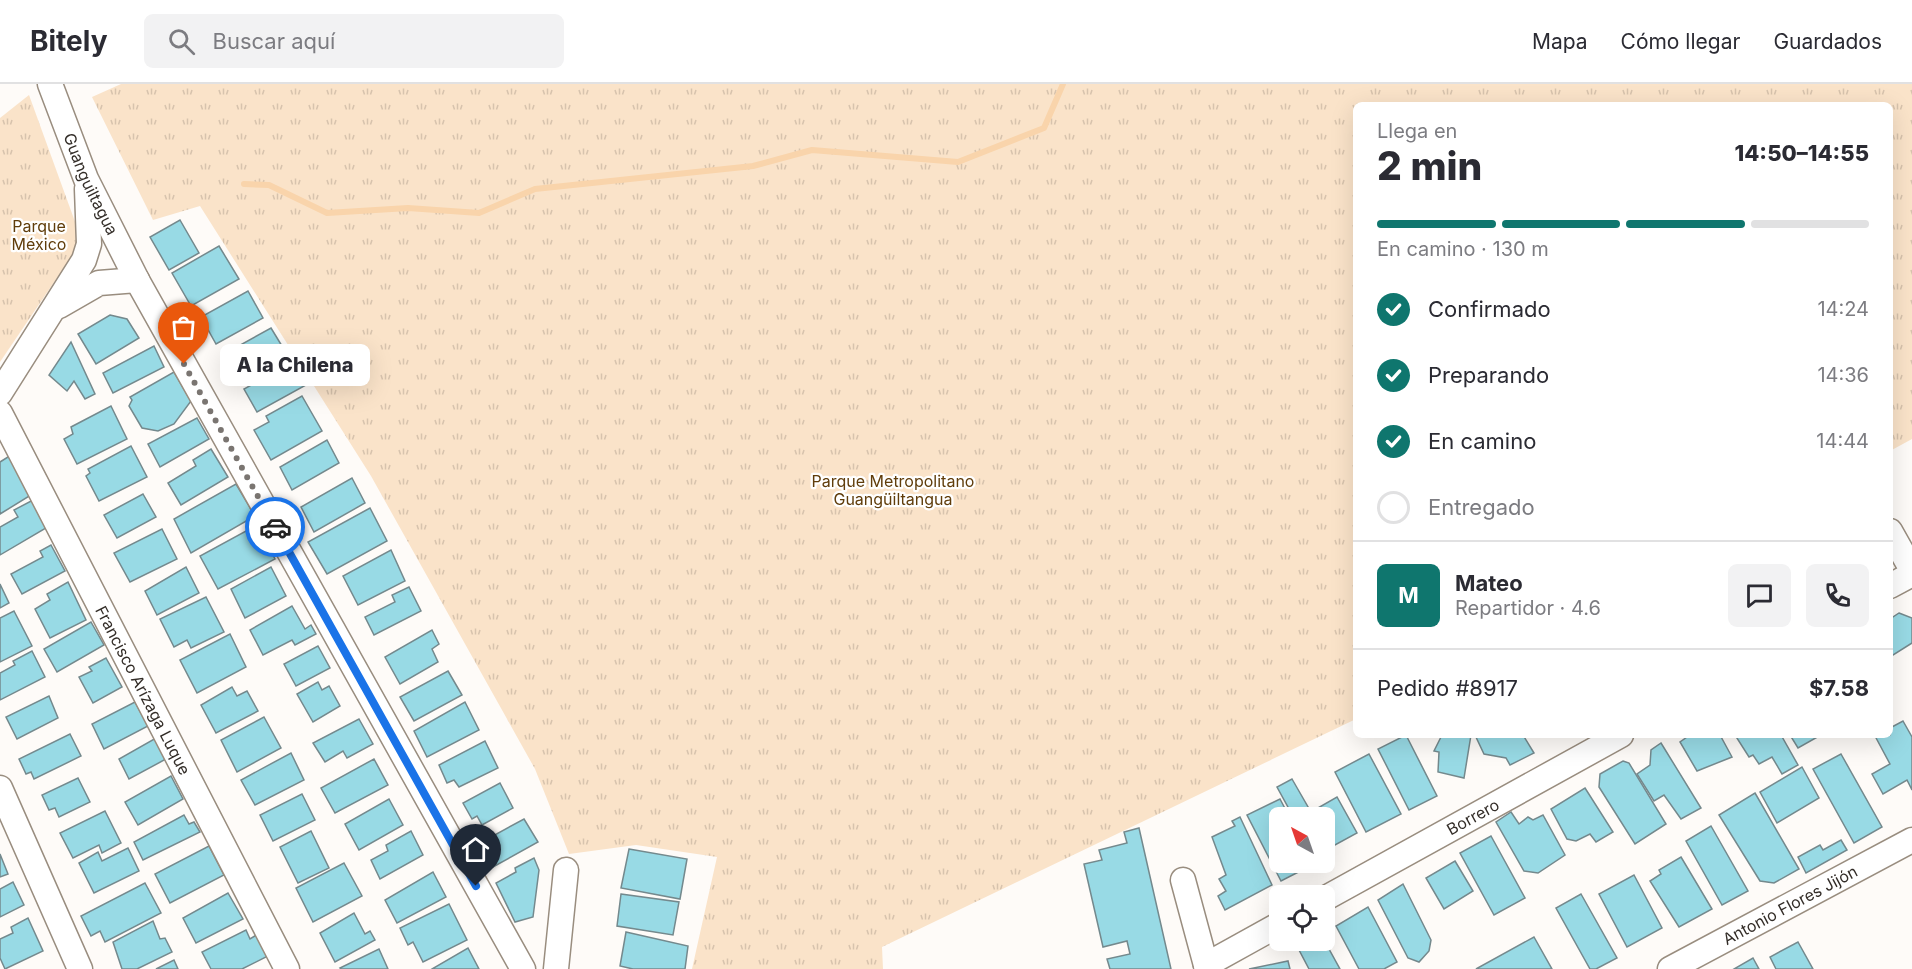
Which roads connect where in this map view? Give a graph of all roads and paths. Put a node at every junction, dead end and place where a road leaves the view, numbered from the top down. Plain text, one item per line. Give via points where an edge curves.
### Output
1 (50, 84) edge
2 (86, 179) junction
3 (137, 280) junction
4 (55, 309) junction
5 (0, 393) edge
6 (0, 412) edge
7 (1893, 537) edge
8 (1912, 572) edge
9 (1893, 584) edge
10 (1616, 738) edge
11 (0, 788) edge
12 (1912, 840) edge
13 (566, 870) dead end
14 (1183, 880) dead end
15 (1335, 893) edge
16 (1269, 930) edge
17 (1206, 967) edge
18 (80, 969) edge
19 (287, 969) edge
20 (523, 969) edge
21 (556, 969) edge
22 (1670, 969) edge

1 - 2 street, Guanguiltagua
2 - 3 street, Guanguiltagua
2 - 4 street via 88,244 84,260
3 - 4 street via 99,283
3 - 20 street, Guanguiltagua
4 - 5 street
6 - 19 street, Francisco Arízaga Luque
7 - 8 street
8 - 9 street
10 - 15 street, Borrero
11 - 18 street
12 - 22 street, Antonio Flores Jijón
13 - 21 street
14 - 17 street
16 - 17 street

